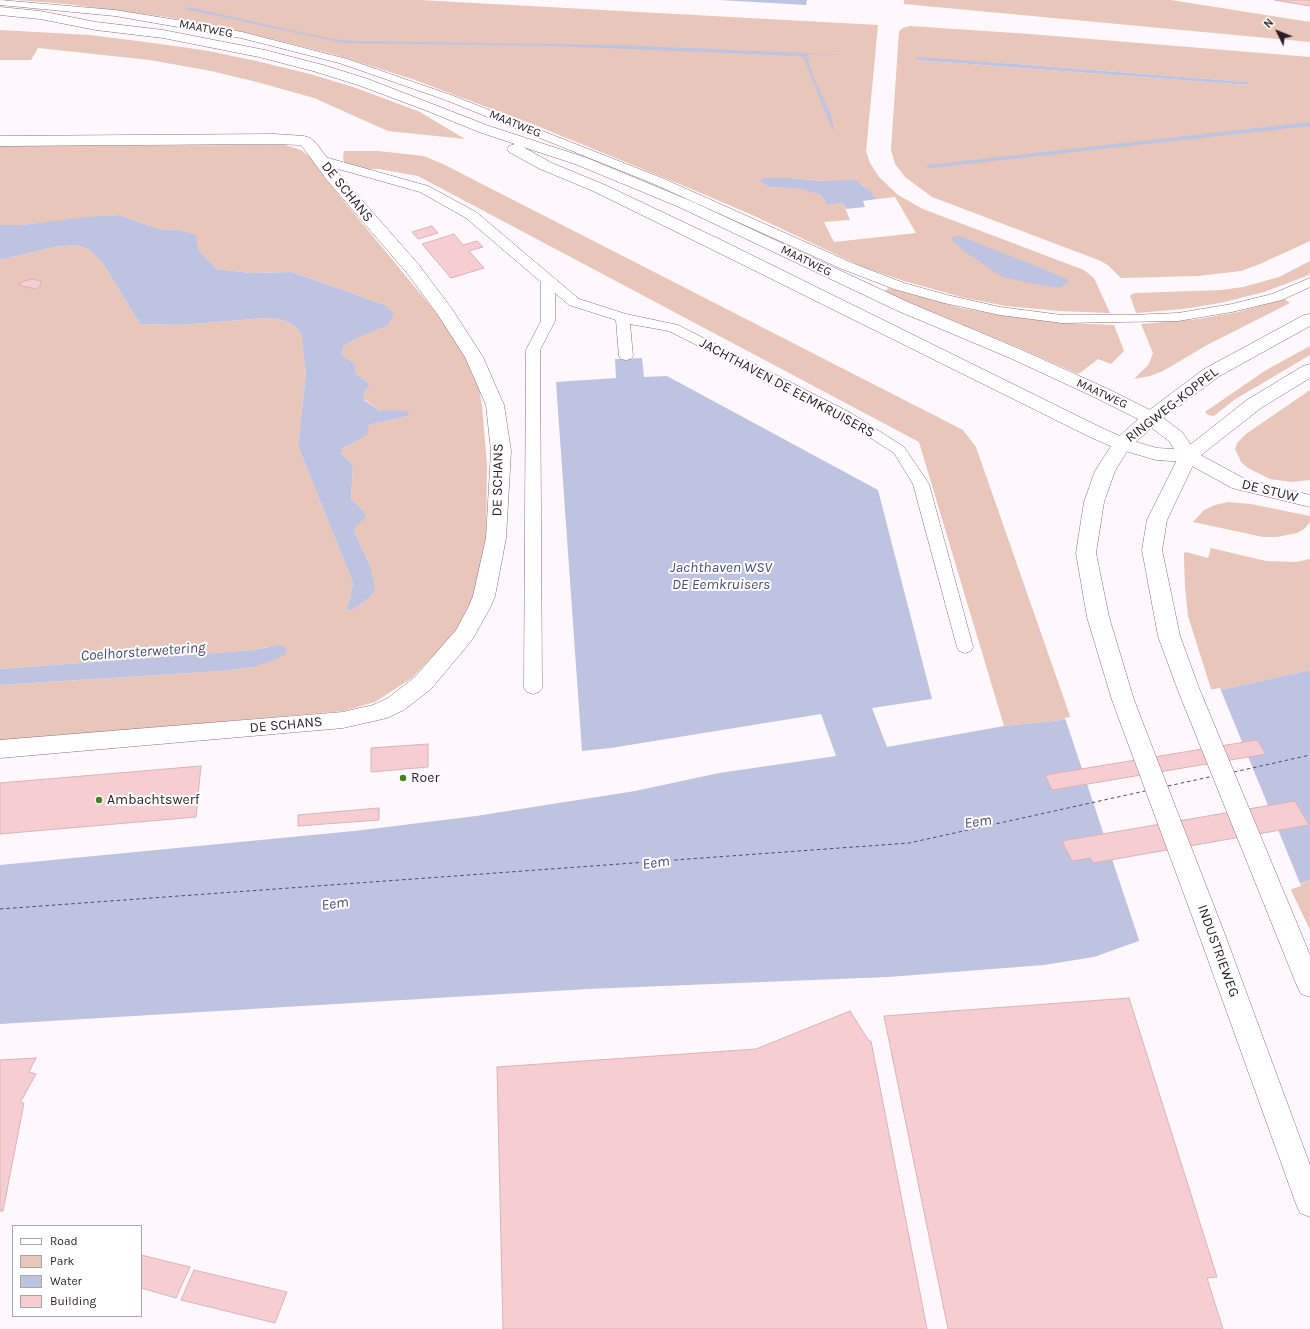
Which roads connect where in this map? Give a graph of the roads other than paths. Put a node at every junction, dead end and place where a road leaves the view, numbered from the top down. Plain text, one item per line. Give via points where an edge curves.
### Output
1 (0, 2) edge
2 (0, 11) edge
3 (15, 26) dead end
4 (96, 26) junction
5 (484, 129) junction
6 (0, 141) edge
7 (321, 160) junction
8 (548, 281) junction
9 (1310, 282) edge
10 (623, 318) junction
11 (1310, 319) edge
12 (626, 356) dead end
13 (1310, 370) edge
14 (1151, 418) junction
15 (1122, 444) junction
16 (1188, 456) junction
17 (1310, 501) edge
18 (965, 647) dead end
19 (533, 688) dead end
20 (1123, 700) joint
21 (0, 749) edge
22 (1310, 986) edge
23 (1310, 1204) edge

1 - 9 lane, MAATWEG via 115,13 177,23 242,35 343,61 447,97 658,181 847,266 899,286 1000,311 1062,319 1178,316 1232,308 1277,297
2 - 4 main road, MAATWEG via 40,15
3 - 4 main road, MAATWEG
4 - 5 main road, MAATWEG via 212,43 318,68 430,106
5 - 14 main road, MAATWEG via 582,161 685,204 904,307 1016,354
5 - 15 main road, MAATWEG via 546,166 599,188
6 - 7 main road, DE SCHANS via 287,139 304,141
7 - 8 lane, JACHTHAVEN DE EEMKRUISERS via 424,189 471,215
7 - 21 main road, DE SCHANS via 446,312 474,357 495,405 501,451 496,538 484,596 473,621 410,695 390,707 360,718
8 - 10 lane, JACHTHAVEN DE EEMKRUISERS via 574,302
8 - 19 lane via 548,321 533,350
10 - 12 lane
10 - 18 lane, JACHTHAVEN DE EEMKRUISERS via 672,328 846,416 899,450 921,484
11 - 14 main road, RINGWEG-KOPPEL via 1211,373
13 - 16 main road via 1254,404
14 - 15 main road, RINGWEG-KOPPEL
14 - 16 main road, MAATWEG via 1176,437
15 - 16 main road, MAATWEG via 1156,454
15 - 20 main road, RINGWEG-KOPPEL via 1105,471 1094,502 1086,553 1098,617
16 - 17 main road, DE STUW via 1239,484
16 - 22 main road via 1157,520 1152,550 1169,636
20 - 23 main road, INDUSTRIEWEG

